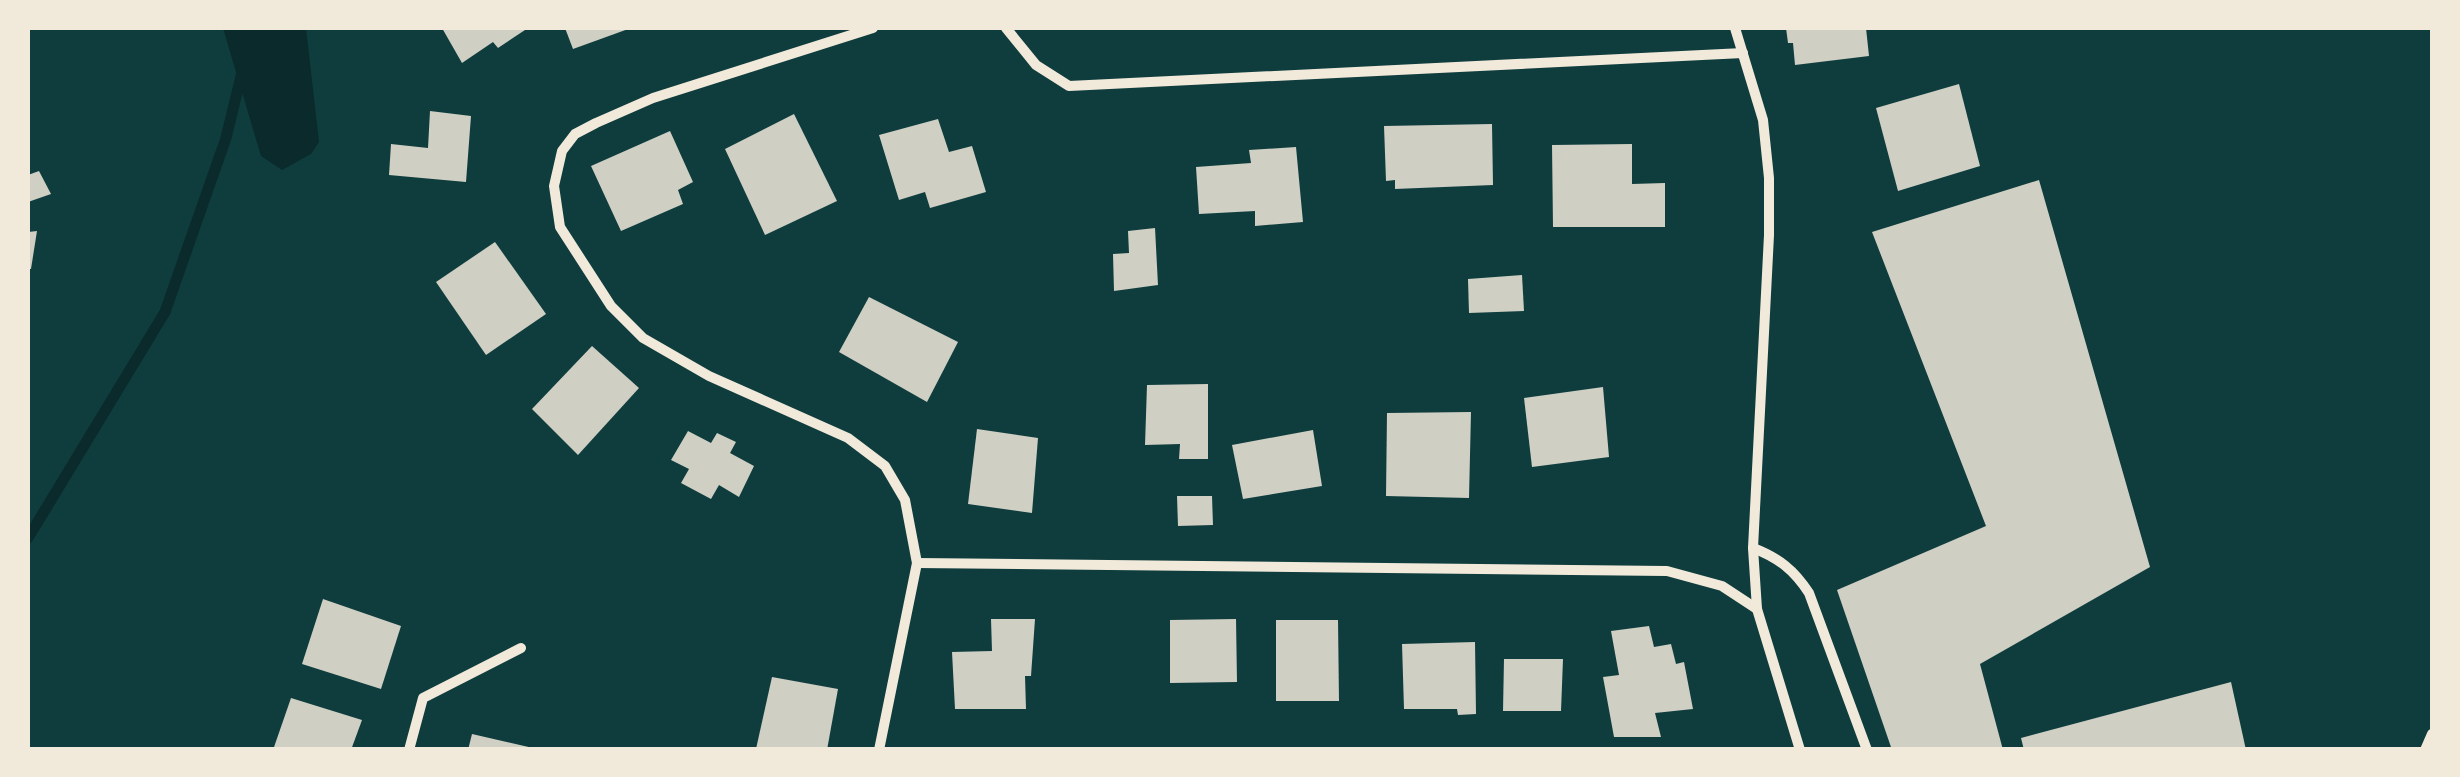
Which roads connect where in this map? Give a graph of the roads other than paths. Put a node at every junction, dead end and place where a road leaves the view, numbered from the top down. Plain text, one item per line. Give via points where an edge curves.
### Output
1 (873, 28) edge
2 (1006, 28) edge
3 (1735, 28) edge
4 (1743, 53) junction
5 (1754, 548) junction
6 (917, 563) junction
7 (1757, 609) junction
8 (521, 648) dead end
9 (2432, 734) edge
10 (409, 750) edge
11 (879, 750) edge
12 (1800, 750) edge
13 (1867, 750) edge
14 (2424, 750) edge

1 - 6 street via 596,122 562,151 554,186 560,227 611,306 642,338 708,376 848,438 885,466 905,500
2 - 4 street via 1036,65 1069,86
3 - 4 street
4 - 5 street via 1763,120 1769,178
5 - 7 street
5 - 13 street via 1776,557 1809,594
6 - 7 street via 1667,571 1722,586
6 - 11 street
7 - 12 street
8 - 10 street via 423,698
9 - 14 street

